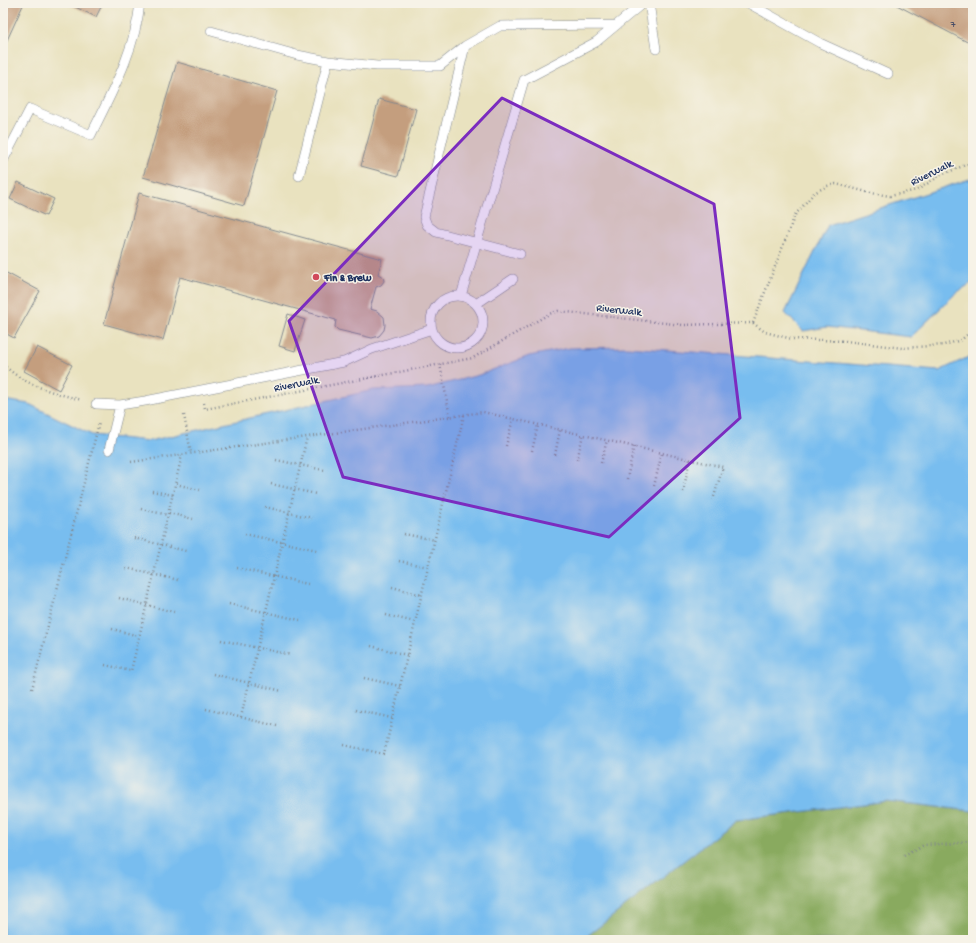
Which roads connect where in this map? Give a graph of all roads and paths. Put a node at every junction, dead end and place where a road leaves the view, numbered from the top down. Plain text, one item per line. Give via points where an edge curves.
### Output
1 (140, 3) edge
2 (643, 3) edge
3 (649, 3) edge
4 (748, 3) edge
5 (616, 25) junction
6 (211, 31) dead end
7 (465, 46) junction
8 (656, 49) dead end
9 (328, 61) junction
10 (888, 74) dead end
11 (3, 161) edge
12 (973, 162) edge
13 (299, 176) dead end
14 (478, 242) junction
15 (520, 254) dead end
16 (513, 279) dead end
17 (461, 296) junction
18 (476, 304) junction
19 (753, 323) junction
20 (432, 328) junction
21 (973, 330) edge
22 (3, 364) edge
23 (440, 364) junction
24 (201, 390) junction
25 (96, 404) joint
26 (120, 405) junction
27 (184, 415) dead end
28 (464, 415) junction
29 (450, 417) junction
30 (513, 419) junction
31 (99, 423) dead end
32 (538, 425) junction
33 (560, 430) junction
34 (583, 435) junction
35 (307, 437) junction
36 (607, 440) junction
37 (506, 446) dead end
38 (634, 446) junction
39 (109, 450) dead end
40 (532, 451) dead end
41 (662, 452) junction
42 (191, 453) junction
43 (182, 454) junction
44 (555, 455) dead end
45 (690, 459) junction
46 (276, 460) dead end
47 (577, 460) dead end
48 (131, 462) dead end
49 (601, 463) dead end
50 (301, 465) junction
51 (324, 470) dead end
52 (627, 479) dead end
53 (176, 484) junction
54 (271, 484) dead end
55 (654, 486) dead end
56 (295, 489) junction
57 (152, 490) dead end
58 (200, 490) dead end
59 (683, 492) dead end
60 (316, 494) dead end
61 (173, 495) junction
62 (713, 500) dead end
63 (265, 507) dead end
64 (141, 509) dead end
65 (289, 513) junction
66 (168, 514) junction
67 (312, 518) dead end
68 (193, 519) dead end
69 (245, 534) dead end
70 (404, 534) dead end
71 (134, 538) dead end
72 (434, 540) junction
73 (282, 542) junction
74 (161, 545) junction
75 (317, 550) dead end
76 (186, 551) dead end
77 (399, 561) dead end
78 (126, 568) dead end
79 (237, 568) dead end
80 (428, 568) junction
81 (154, 575) junction
82 (274, 577) junction
83 (178, 580) dead end
84 (308, 584) dead end
85 (392, 587) dead end
86 (422, 595) junction
87 (119, 598) dead end
88 (230, 604) dead end
89 (147, 605) junction
90 (174, 612) dead end
91 (266, 612) junction
92 (386, 615) dead end
93 (300, 620) dead end
94 (415, 622) junction
95 (112, 629) dead end
96 (139, 636) junction
97 (222, 640) dead end
98 (371, 646) dead end
99 (258, 648) junction
100 (291, 655) dead end
101 (407, 655) junction
102 (105, 665) dead end
103 (213, 674) dead end
104 (364, 678) dead end
105 (249, 683) junction
106 (400, 686) junction
107 (32, 689) dead end
108 (282, 691) dead end
109 (206, 708) dead end
110 (356, 710) dead end
111 (241, 717) junction
112 (392, 718) junction
113 (277, 726) dead end
114 (344, 745) dead end
115 (973, 842) edge
116 (904, 855) dead end

1 - 11 lane via 138,25 124,68 91,135 30,109
2 - 5 lane
3 - 8 lane
4 - 10 lane via 820,43
5 - 7 lane via 500,26
5 - 14 lane via 596,42 524,80
6 - 9 lane
7 - 9 lane via 440,66 377,66
7 - 14 lane via 424,217 427,225 436,232
9 - 13 lane
12 - 19 path, RiverWalk via 943,174 917,190 890,196 836,184 814,193 795,215
14 - 15 lane
14 - 17 lane
16 - 18 lane
17 - 18 lane
17 - 20 lane via 453,296 438,304
18 - 20 lane via 483,319 483,328 479,336 466,346 449,347 442,343
19 - 21 path via 765,332 792,339 846,341 902,348 944,345 961,340
19 - 23 path, RiverWalk via 683,325 558,311 473,358
20 - 24 lane via 372,349 344,362
22 - 25 path via 13,374 55,394
23 - 24 path, RiverWalk via 205,409
23 - 29 path
24 - 26 lane
25 - 26 lane
26 - 39 lane
27 - 42 path
28 - 29 path
28 - 30 path via 483,412
28 - 72 path
29 - 35 path
30 - 32 path
30 - 37 path
31 - 107 path
32 - 33 path
32 - 40 path
33 - 34 path
33 - 44 path
34 - 36 path
34 - 47 path
35 - 42 path
35 - 50 path
36 - 38 path
36 - 49 path
38 - 41 path
38 - 52 path
41 - 45 path
41 - 55 path
42 - 43 path
43 - 48 path
43 - 53 path
45 - 59 path
45 - 62 path via 723,466
46 - 50 path
50 - 51 path
50 - 56 path
53 - 58 path
53 - 61 path
54 - 56 path
56 - 60 path
56 - 65 path
57 - 61 path
61 - 66 path
63 - 65 path
64 - 66 path
65 - 67 path
65 - 73 path
66 - 68 path
66 - 74 path
69 - 73 path
70 - 72 path
71 - 74 path
72 - 80 path
73 - 75 path
73 - 82 path
74 - 76 path
74 - 81 path
77 - 80 path
78 - 81 path
79 - 82 path
80 - 86 path
81 - 83 path
81 - 89 path
82 - 84 path
82 - 91 path
85 - 86 path
86 - 94 path
87 - 89 path
88 - 91 path
89 - 90 path
89 - 96 path
91 - 93 path
91 - 99 path
92 - 94 path
94 - 101 path
95 - 96 path
96 - 102 path via 131,672
97 - 99 path
98 - 101 path
99 - 100 path
99 - 105 path
101 - 106 path
103 - 105 path
104 - 106 path
105 - 108 path
105 - 111 path
106 - 112 path
109 - 111 path
110 - 112 path
111 - 113 path
112 - 114 path via 384,754
115 - 116 path via 924,845

